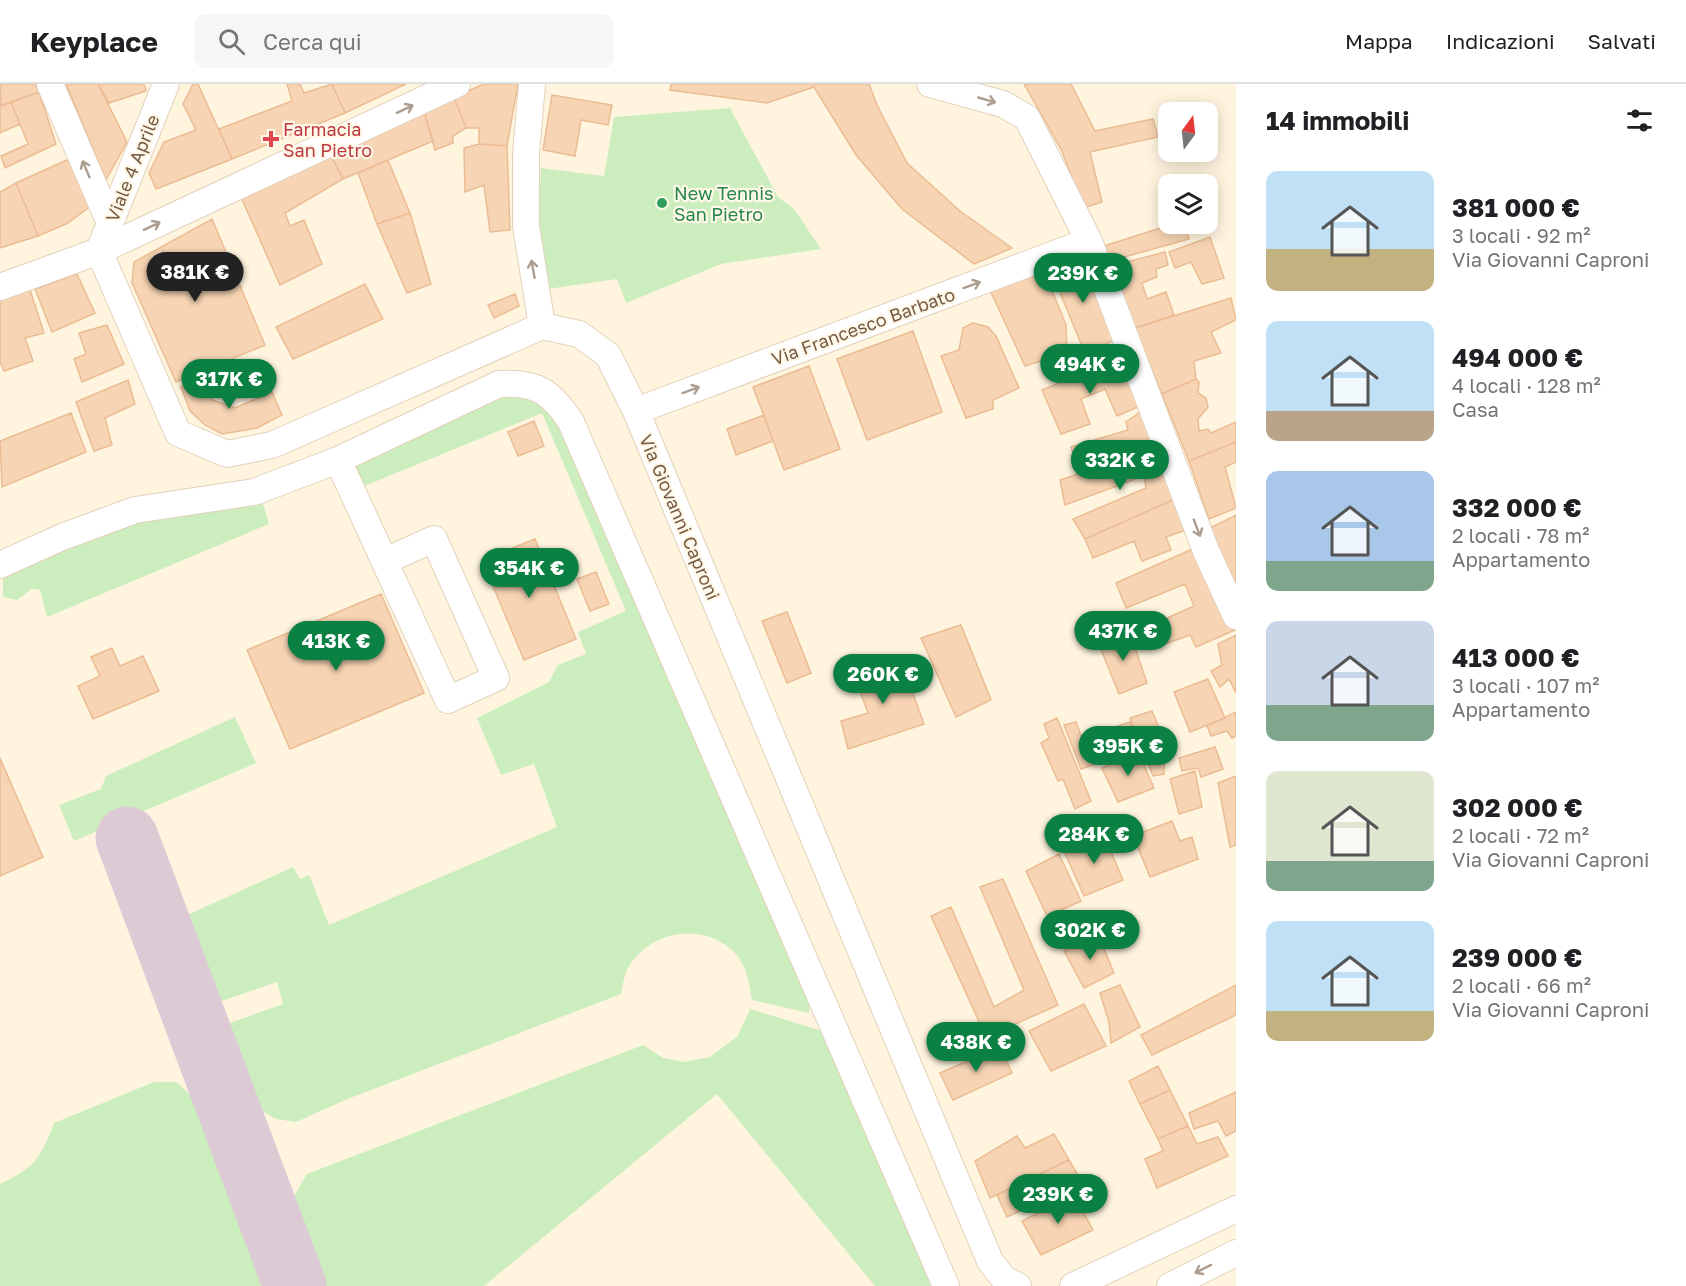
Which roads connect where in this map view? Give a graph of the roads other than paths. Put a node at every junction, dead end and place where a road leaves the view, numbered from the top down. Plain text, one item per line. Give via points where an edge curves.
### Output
1 (50, 84) edge
2 (166, 84) edge
3 (457, 84) edge
4 (532, 84) edge
5 (930, 84) edge
6 (110, 222) junction
7 (1089, 241) junction
8 (99, 251) junction
9 (0, 287) edge
10 (542, 326) junction
11 (636, 411) junction
12 (338, 459) junction
13 (385, 561) junction
14 (0, 565) edge
15 (1236, 616) edge
16 (1236, 1209) edge
17 (1236, 1253) edge
18 (946, 1286) edge
19 (1018, 1286) edge
20 (1073, 1286) edge
21 (1170, 1286) edge

6 -> 1 street
2 - 6 street, Viale 4 Aprile
8 -> 3 street
10 -> 4 street via 525,226
5 -> 7 street via 1003,104 1026,118
6 - 8 street, Viale 4 Aprile
11 -> 7 street, Via Francesco Barbato
7 -> 15 street via 1206,551
8 - 9 street
8 - 10 street via 178,433 227,454 272,445
10 - 11 street, Via Giovanni Caproni via 579,334 608,355
11 - 19 street, Via Giovanni Caproni via 990,1261 1004,1280
12 - 13 street
12 - 14 street via 254,492 135,510
12 - 18 street via 499,384 520,383 541,389 558,402 571,422
13 - 13 street via 448,700 496,678 434,538
16 - 20 street
17 -> 21 street

